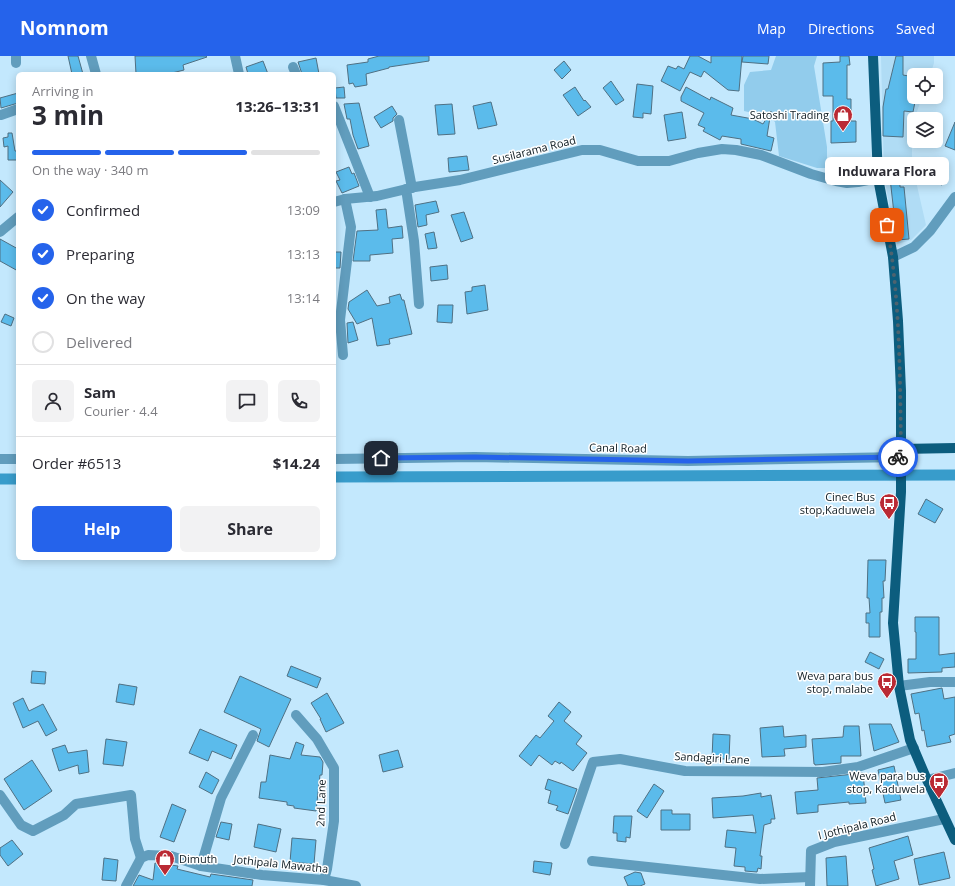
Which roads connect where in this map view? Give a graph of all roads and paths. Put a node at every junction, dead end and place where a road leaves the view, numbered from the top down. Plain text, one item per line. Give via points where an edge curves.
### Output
1 (91, 56) edge
2 (235, 56) edge
3 (873, 56) edge
4 (95, 72) edge
5 (239, 72) edge
6 (16, 110) edge
7 (336, 111) edge
8 (1, 115) dead end
9 (399, 120) dead end
10 (878, 178) junction
11 (409, 188) junction
12 (370, 197) junction
13 (345, 199) junction
14 (954, 200) edge
15 (336, 201) edge
16 (16, 219) edge
17 (0, 232) edge
18 (893, 256) junction
19 (419, 304) dead end
20 (342, 355) dead end
21 (955, 448) edge
22 (901, 456) junction
23 (0, 459) edge
24 (16, 459) edge
25 (336, 459) edge
26 (955, 682) edge
27 (899, 686) junction
28 (296, 715) dead end
29 (253, 735) dead end
30 (914, 748) junction
31 (955, 773) edge
32 (927, 780) junction
33 (0, 795) edge
34 (944, 819) junction
35 (955, 840) edge
36 (565, 844) dead end
37 (141, 858) junction
38 (592, 861) dead end
39 (201, 866) junction
40 (324, 880) junction
41 (810, 882) edge
42 (126, 886) edge
43 (356, 886) edge

1 - 4 street
2 - 5 street
3 - 10 main road
6 - 8 street
7 - 12 street
9 - 11 street
10 - 11 street, Susilarama Road via 847,183 836,181 761,155 736,150 698,153 669,161 638,161 600,150 582,150 460,180
10 - 18 main road
11 - 12 street, Susilarama Road
11 - 19 street
12 - 13 street, Susilarama Road
13 - 15 street, Susilarama Road
13 - 20 street via 351,228 340,320
14 - 18 street via 914,247
16 - 17 street
18 - 22 main road via 901,391
21 - 22 main road
22 - 25 street, Canal Road via 688,461 475,457
22 - 27 main road via 893,623
23 - 24 street
26 - 27 street
27 - 30 main road via 910,740
28 - 40 street, 2nd Lane via 317,739 334,768 334,821
29 - 39 street via 221,798
30 - 32 main road
30 - 36 street, Sandagiri Lane via 858,767 823,772 685,771 620,759 593,762
31 - 32 street
32 - 34 main road
33 - 37 street via 21,825 33,830 64,815 76,804 131,795 135,839
34 - 35 main road
34 - 41 street, I Jothipala Road via 834,842 811,851
37 - 39 street, Jothipala Mawatha via 148,855 171,856
37 - 42 street
38 - 41 street
39 - 40 street, Jothipala Mawatha via 262,875
40 - 43 street, Jothipala Mawatha

